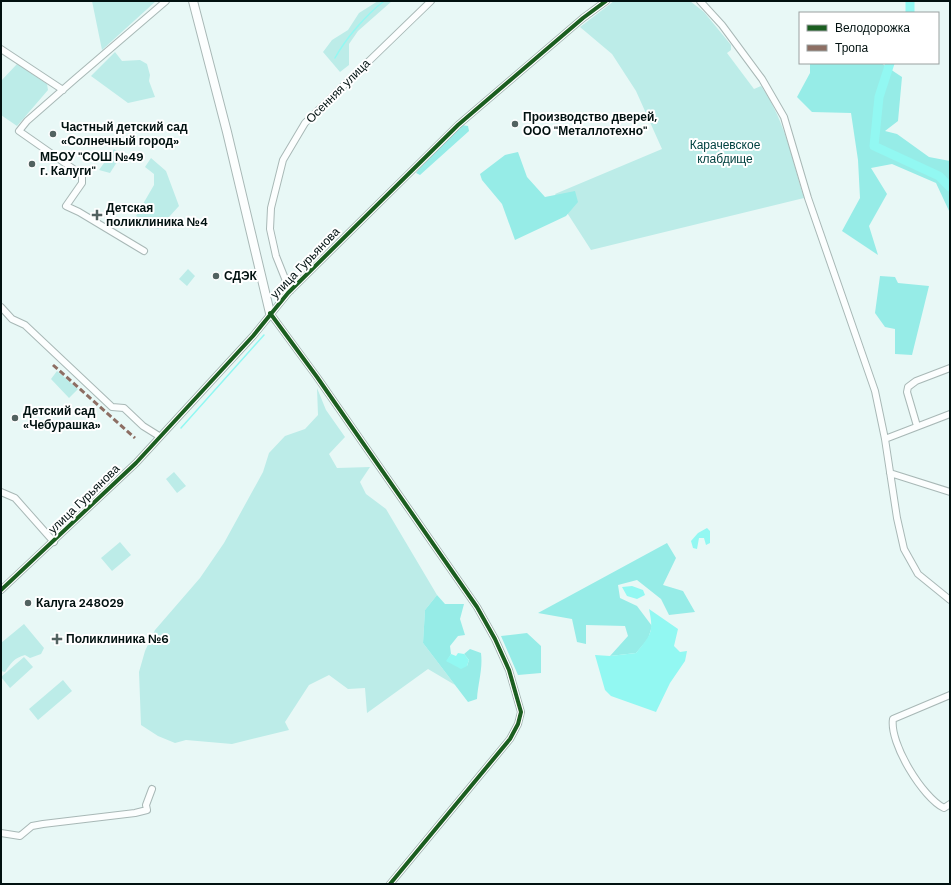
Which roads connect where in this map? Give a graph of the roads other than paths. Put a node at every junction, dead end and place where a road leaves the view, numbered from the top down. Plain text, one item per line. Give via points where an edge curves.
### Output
1 (166, 1) edge
2 (193, 1) edge
3 (431, 1) edge
4 (606, 1) edge
5 (700, 1) edge
6 (1, 50) edge
7 (63, 90) junction
8 (144, 251) dead end
9 (290, 291) junction
10 (1, 307) edge
11 (270, 313) junction
12 (950, 368) edge
13 (950, 414) edge
14 (917, 426) junction
15 (159, 436) junction
16 (885, 439) junction
17 (890, 473) junction
18 (1, 492) edge
19 (950, 492) edge
20 (54, 542) junction
21 (1, 590) edge
22 (950, 600) edge
23 (950, 695) edge
24 (152, 789) dead end
25 (950, 804) edge
26 (1, 833) edge
27 (390, 884) edge

1 - 7 street
2 - 11 main road
3 - 9 street, Осенняя улица via 305,123 283,160 270,208 270,229 276,256
4 - 9 street, улица Гурьянова via 458,125
5 - 16 street via 722,25 762,79 784,117 808,198 875,391
6 - 7 street
7 - 8 street via 19,131 82,175 82,183 66,206
9 - 11 street, улица Гурьянова
10 - 15 street via 12,319 25,325 112,407 124,408 143,426
11 - 15 street, улица Гурьянова via 254,336
11 - 27 street via 477,607 509,670 521,712 510,739
12 - 14 street via 916,381 908,387 907,392
13 - 14 street
14 - 16 street
15 - 20 street, улица Гурьянова via 110,489
16 - 17 street
17 - 19 street
17 - 22 street via 900,534 910,562 918,574
18 - 20 street via 15,498
20 - 21 street, улица Гурьянова
23 - 25 street via 893,719 892,727 902,759 935,804 944,808
24 - 26 street via 146,805 147,810 32,826 20,836

